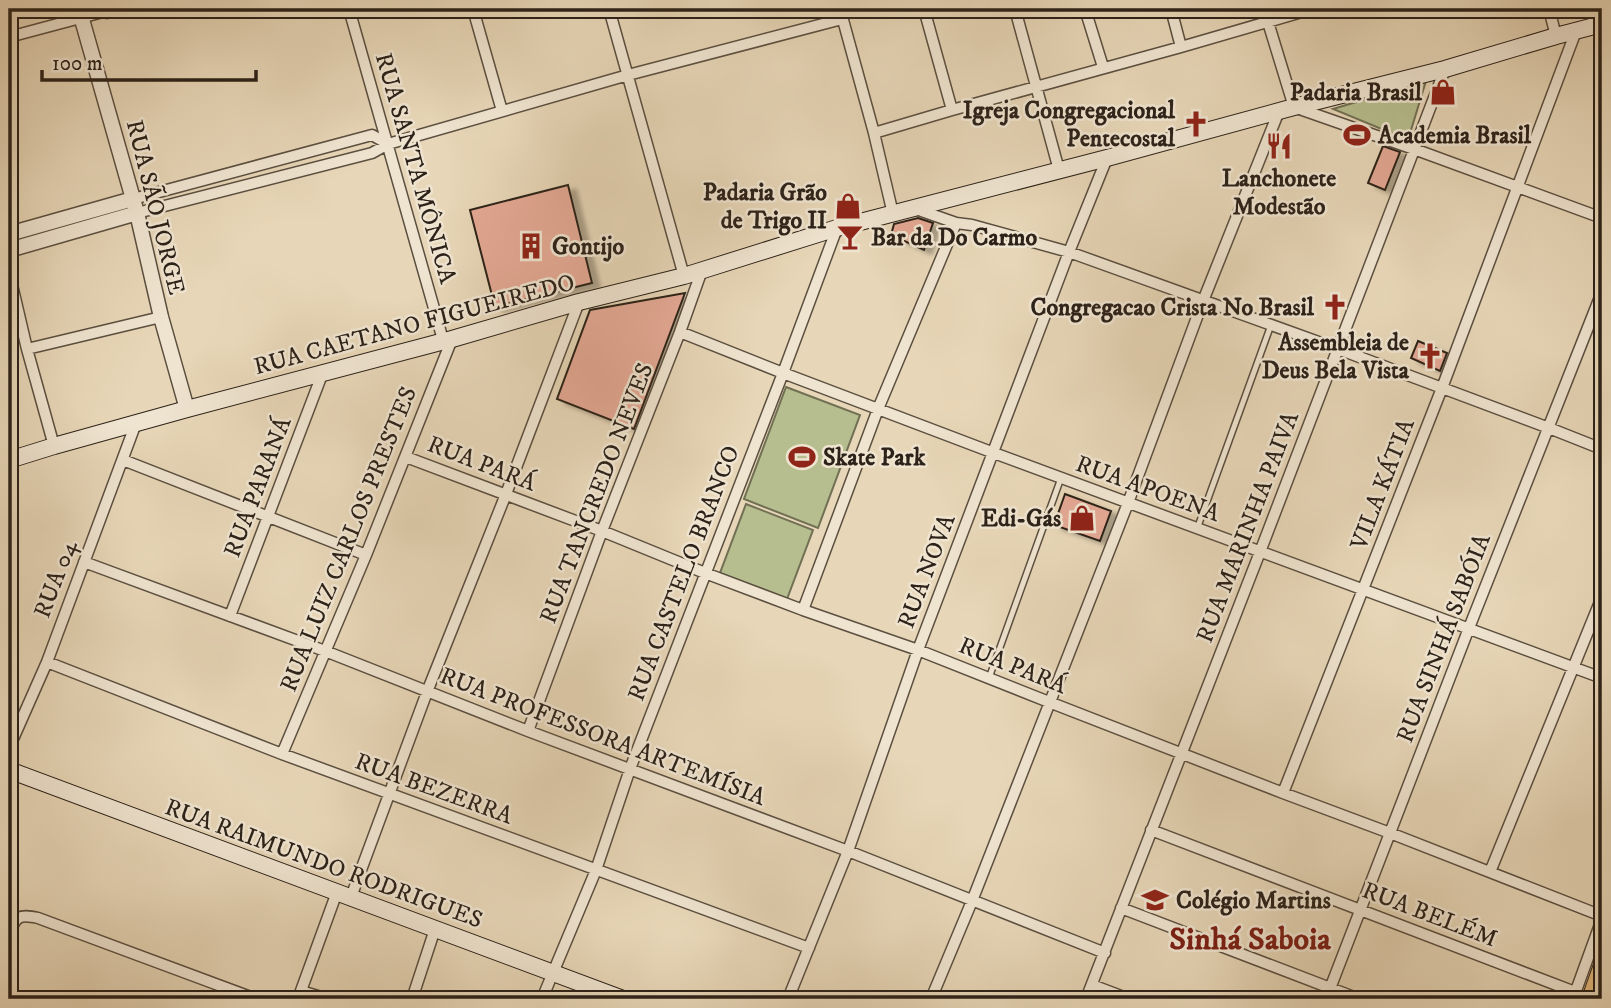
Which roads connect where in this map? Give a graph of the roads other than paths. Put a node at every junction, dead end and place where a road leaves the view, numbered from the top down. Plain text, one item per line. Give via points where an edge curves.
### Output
1 (109, 9) edge
2 (349, 9) edge
3 (472, 9) edge
4 (610, 9) edge
5 (924, 9) edge
6 (1015, 9) edge
7 (1085, 9) edge
8 (1171, 9) edge
9 (1265, 9) edge
10 (1312, 9) edge
11 (1549, 9) edge
12 (80, 13) edge
13 (841, 14) edge
14 (1268, 21) junction
15 (1602, 24) edge
16 (1576, 31) junction
17 (1556, 36) junction
18 (9, 37) edge
19 (1181, 47) junction
20 (1103, 67) junction
21 (1445, 69) junction
22 (628, 75) junction
23 (1038, 87) junction
24 (1286, 109) junction
25 (952, 110) junction
26 (502, 111) junction
27 (874, 133) junction
28 (388, 144) junction
29 (1414, 149) junction
30 (1107, 159) junction
31 (1059, 170) junction
32 (1518, 186) junction
33 (135, 206) junction
34 (916, 209) junction
35 (893, 214) junction
36 (1602, 218) edge
37 (956, 223) junction
38 (837, 228) junction
39 (9, 234) edge
40 (9, 250) edge
41 (1069, 252) junction
42 (702, 270) junction
43 (9, 272) edge
44 (684, 276) junction
45 (1602, 292) edge
46 (1203, 301) junction
47 (579, 302) junction
48 (160, 317) junction
49 (1271, 325) junction
50 (680, 332) junction
51 (448, 339) junction
52 (27, 349) junction
53 (1338, 349) junction
54 (323, 372) junction
55 (783, 373) junction
56 (1442, 388) junction
57 (187, 409) junction
58 (878, 409) junction
59 (136, 423) junction
60 (1549, 428) junction
61 (54, 446) junction
62 (1602, 449) edge
63 (994, 453) junction
64 (406, 457) junction
65 (123, 460) junction
66 (11, 463) edge
67 (1061, 478) junction
68 (506, 494) junction
69 (1128, 503) junction
70 (268, 516) junction
71 (1198, 529) junction
72 (602, 531) junction
73 (1260, 552) junction
74 (366, 555) junction
75 (84, 562) junction
76 (705, 573) junction
77 (1363, 591) junction
78 (1602, 597) edge
79 (803, 610) junction
80 (230, 616) junction
81 (1469, 628) junction
82 (918, 650) junction
83 (325, 651) junction
84 (47, 662) junction
85 (1574, 667) junction
86 (989, 678) junction
87 (1602, 678) edge
88 (427, 692) junction
89 (1049, 702) junction
90 (528, 731) junction
91 (9, 748) edge
92 (1181, 753) junction
93 (282, 754) junction
94 (630, 769) junction
95 (9, 770) edge
96 (389, 793) junction
97 (1283, 793) junction
98 (1152, 830) junction
99 (1390, 832) junction
100 (848, 851) junction
101 (596, 870) junction
102 (1490, 872) junction
103 (344, 895) junction
104 (972, 901) junction
105 (1121, 908) junction
106 (1361, 910) junction
107 (1602, 918) edge
108 (435, 929) junction
109 (9, 934) edge
110 (809, 948) junction
111 (1105, 953) junction
112 (1602, 968) edge
113 (553, 973) junction
114 (1092, 985) junction
115 (1328, 994) edge
116 (300, 995) edge
117 (1579, 997) edge
118 (256, 999) edge
119 (328, 999) edge
120 (412, 999) edge
121 (542, 999) edge
122 (623, 999) edge
123 (788, 999) edge
124 (930, 999) edge
125 (1086, 999) edge
126 (1129, 999) edge
127 (1359, 999) edge

1 - 12 street
2 - 28 street, RUA SANTA MÔNICA
3 - 26 street
4 - 22 street
5 - 25 street
6 - 23 street
7 - 20 street
8 - 19 street
9 - 14 street
10 - 14 street
11 - 17 street
12 - 18 street
12 - 33 street, RUA SÃO JORGE
13 - 22 street
13 - 27 street
14 - 19 street
14 - 24 street
15 - 16 main road, RUA CAETANO FIGUEIREDO
16 - 17 main road, RUA CAETANO FIGUEIREDO
16 - 32 street, VILA KÁTIA
17 - 21 main road, RUA CAETANO FIGUEIREDO
19 - 20 street
20 - 23 street
21 - 24 main road, RUA CAETANO FIGUEIREDO
21 - 29 street, RUA MARINHA PAIVA
22 - 26 street
22 - 44 street
23 - 25 street
23 - 31 street
24 - 29 street
24 - 30 main road, RUA CAETANO FIGUEIREDO
24 - 46 street
25 - 27 street
26 - 28 street
27 - 35 street
28 - 33 street via 372,153
28 - 33 street via 372,135
28 - 51 street, RUA SANTA MÔNICA
29 - 32 street
29 - 53 street, RUA MARINHA PAIVA
30 - 31 main road, RUA CAETANO FIGUEIREDO
30 - 41 street, RUA NOVA
31 - 34 main road, RUA CAETANO FIGUEIREDO
32 - 36 street
32 - 56 street, VILA KÁTIA
33 - 39 street
33 - 40 street
33 - 48 street, RUA SÃO JORGE
34 - 35 main road, RUA CAETANO FIGUEIREDO
34 - 37 street
35 - 38 main road, RUA CAETANO FIGUEIREDO
37 - 41 street
37 - 58 street
38 - 42 main road, RUA CAETANO FIGUEIREDO
38 - 55 street, RUA CASTELO BRANCO
41 - 46 street
41 - 63 street, RUA NOVA
42 - 44 main road, RUA CAETANO FIGUEIREDO
42 - 50 street, RUA TANCREDO NEVES
43 - 52 street
44 - 47 main road, RUA CAETANO FIGUEIREDO
45 - 60 street, RUA SINHÁ SABÓIA
46 - 49 street
46 - 69 street
47 - 51 main road, RUA CAETANO FIGUEIREDO
47 - 68 street
48 - 52 street
48 - 57 street, RUA SÃO JORGE
49 - 53 street
49 - 71 lane
50 - 55 street, RUA APOENA
50 - 72 street, RUA TANCREDO NEVES
51 - 54 main road, RUA CAETANO FIGUEIREDO
51 - 64 street, RUA LUIZ CARLOS PRESTES
52 - 61 street
53 - 56 street
53 - 73 street, RUA MARINHA PAIVA
54 - 57 main road, RUA CAETANO FIGUEIREDO
54 - 70 street, RUA PARANÁ
55 - 58 street, RUA APOENA
55 - 76 street, RUA CASTELO BRANCO
56 - 60 street
56 - 77 street, VILA KÁTIA
57 - 59 main road, RUA CAETANO FIGUEIREDO
58 - 63 street, RUA APOENA
58 - 79 street
59 - 61 main road, RUA CAETANO FIGUEIREDO
59 - 65 street, RUA 04
60 - 62 street
60 - 81 street, RUA SINHÁ SABÓIA
61 - 66 main road, RUA CAETANO FIGUEIREDO
63 - 67 street, RUA APOENA
63 - 82 street, RUA NOVA
64 - 68 street, RUA PARÁ
64 - 74 street, RUA LUIZ CARLOS PRESTES
65 - 70 street
65 - 75 street, RUA 04
67 - 69 street, RUA APOENA
67 - 86 lane
68 - 72 street, RUA PARÁ
68 - 88 street
69 - 71 street, RUA APOENA
69 - 89 street
70 - 74 street
70 - 80 street, RUA PARANÁ
71 - 73 street, RUA APOENA
72 - 76 street, RUA PARÁ
72 - 90 street, RUA TANCREDO NEVES
73 - 77 street, RUA APOENA
73 - 92 street, RUA MARINHA PAIVA
74 - 83 street, RUA LUIZ CARLOS PRESTES
75 - 80 street, RUA PROFESSORA ARTEMÍSIA
75 - 84 street, RUA 04
76 - 79 street, RUA PARÁ
76 - 94 street, RUA CASTELO BRANCO
77 - 81 street, RUA APOENA
77 - 97 street, VILA KÁTIA
78 - 85 street
79 - 82 street, RUA PARÁ
80 - 83 street, RUA PROFESSORA ARTEMÍSIA
81 - 85 street, RUA APOENA
81 - 99 street, RUA SINHÁ SABÓIA
82 - 86 street, RUA PARÁ
82 - 100 street, RUA NOVA
83 - 88 street, RUA PROFESSORA ARTEMÍSIA
83 - 93 street, RUA LUIZ CARLOS PRESTES
84 - 91 street, RUA 04
84 - 93 street, RUA BEZERRA
85 - 87 street, RUA APOENA
85 - 102 street
86 - 89 street, RUA PARÁ
88 - 90 street, RUA PROFESSORA ARTEMÍSIA
88 - 96 street
89 - 92 street, RUA PARÁ
89 - 104 street
90 - 94 street, RUA PROFESSORA ARTEMÍSIA
92 - 97 street, RUA PARÁ
92 - 98 street, RUA MARINHA PAIVA
93 - 96 street, RUA BEZERRA
94 - 100 street, RUA PROFESSORA ARTEMÍSIA
94 - 101 street, RUA CASTELO BRANCO
95 - 103 main road, RUA RAIMUNDO RODRIGUES
96 - 101 street, RUA BEZERRA
96 - 103 street
97 - 99 street, RUA PARÁ
98 - 105 street, RUA MARINHA PAIVA
98 - 106 street, RUA BELÉM
99 - 102 street, RUA PARÁ
99 - 106 street, RUA SINHÁ SABÓIA
100 - 104 street, RUA PROFESSORA ARTEMÍSIA
100 - 110 street, RUA NOVA
101 - 110 street, RUA BEZERRA
101 - 113 street, RUA CASTELO BRANCO
102 - 107 street, RUA PARÁ
103 - 108 main road, RUA RAIMUNDO RODRIGUES
103 - 116 street
104 - 111 street, RUA PROFESSORA ARTEMÍSIA
104 - 124 street
105 - 111 street, RUA MARINHA PAIVA
105 - 115 street
106 - 115 street, RUA SINHÁ SABÓIA
106 - 117 street, RUA BELÉM
107 - 117 street
108 - 113 main road, RUA RAIMUNDO RODRIGUES
108 - 120 street
109 - 118 street via 19,917 38,918
110 - 123 street, RUA NOVA
111 - 114 street, RUA MARINHA PAIVA
112 - 117 main road
113 - 121 street, RUA CASTELO BRANCO
113 - 122 main road, RUA RAIMUNDO RODRIGUES
114 - 125 street, RUA MARINHA PAIVA
114 - 126 street
115 - 127 street
116 - 119 street

